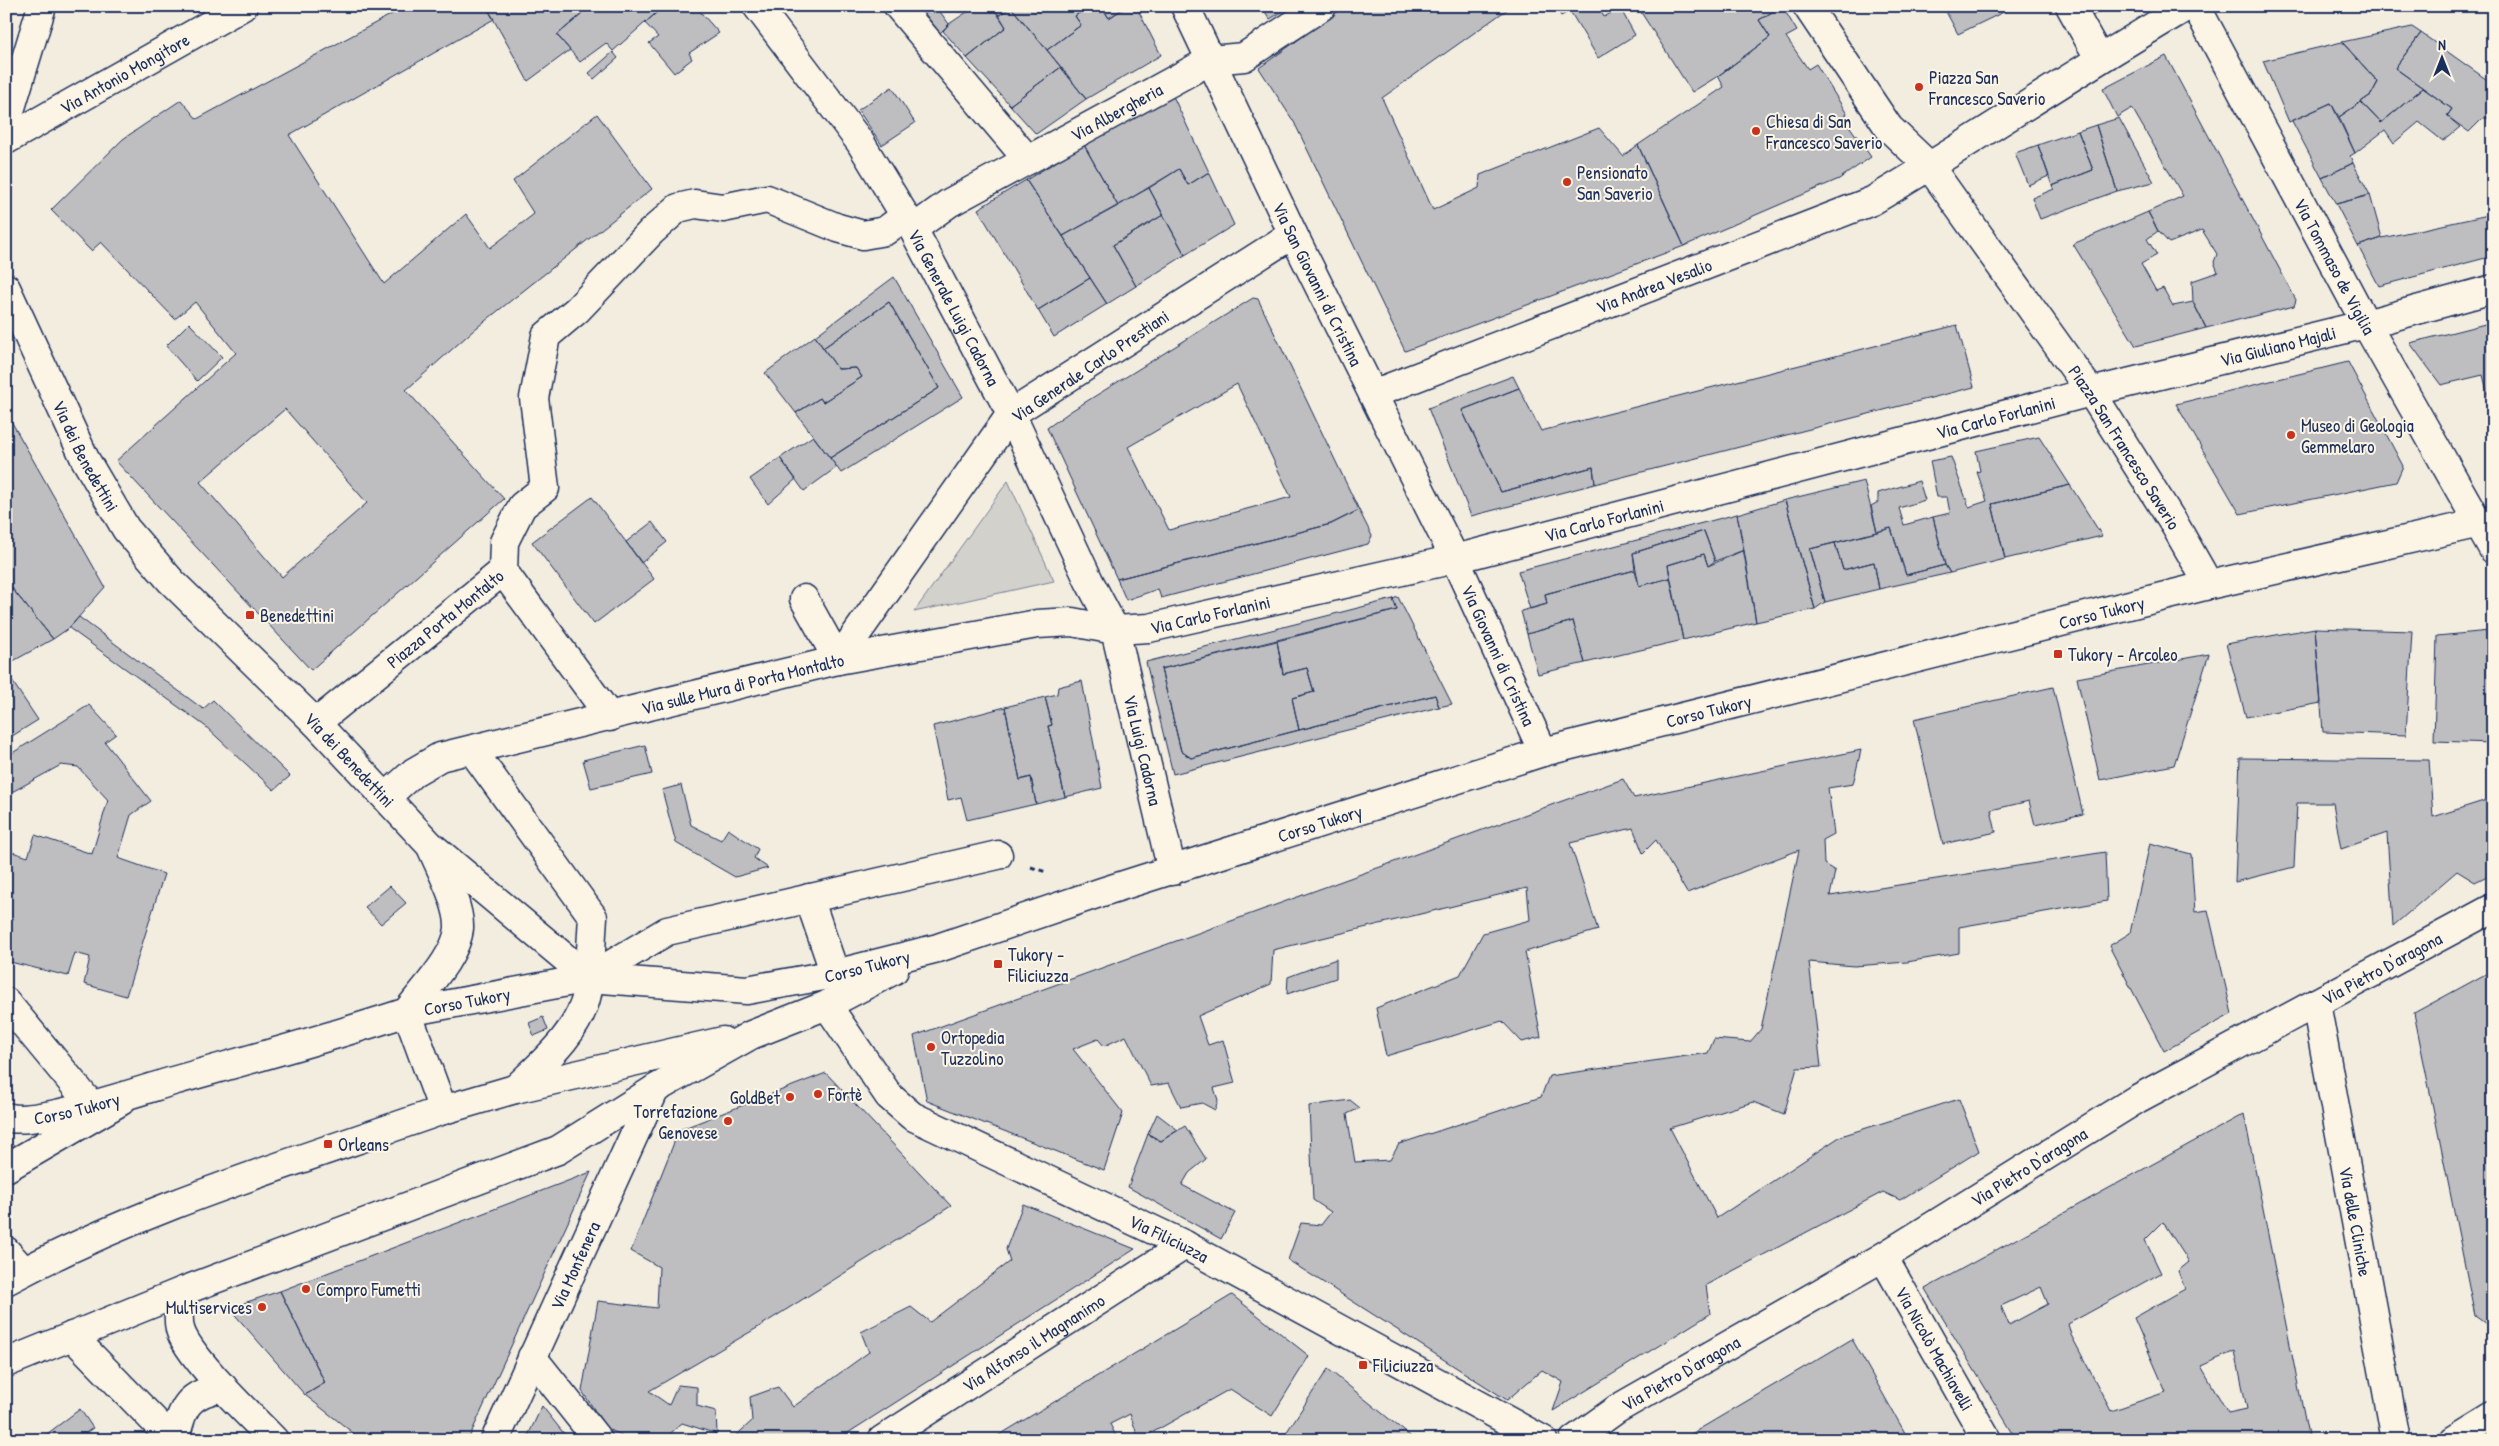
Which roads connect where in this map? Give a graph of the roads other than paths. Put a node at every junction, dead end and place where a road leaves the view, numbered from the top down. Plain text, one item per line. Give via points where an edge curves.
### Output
1 (42, 6) edge
2 (243, 6) edge
3 (756, 6) edge
4 (898, 6) edge
5 (1185, 6) edge
6 (1322, 6) edge
7 (1806, 6) edge
8 (2070, 6) edge
9 (2188, 6) edge
10 (2196, 6) edge
11 (205, 15) edge
12 (2099, 58) junction
13 (1210, 60) junction
14 (6, 124) edge
15 (6, 140) edge
16 (1028, 160) junction
17 (1930, 167) junction
18 (909, 222) junction
19 (1293, 234) junction
20 (6, 288) edge
21 (2493, 290) edge
22 (2366, 324) junction
23 (2091, 392) junction
24 (1373, 394) junction
25 (1011, 414) junction
26 (2485, 522) edge
27 (2493, 549) edge
28 (1455, 559) junction
29 (503, 570) junction
30 (2209, 585) junction
31 (804, 599) dead end
32 (1115, 630) junction
33 (838, 660) junction
34 (610, 717) junction
35 (316, 724) junction
36 (472, 750) junction
37 (1543, 752) junction
38 (386, 797) junction
39 (430, 845) junction
40 (998, 855) dead end
41 (1172, 871) junction
42 (810, 898) junction
43 (2493, 908) edge
44 (938, 948) junction
45 (835, 974) junction
46 (588, 978) junction
47 (6, 1002) edge
48 (2316, 1003) junction
49 (827, 1005) junction
50 (407, 1012) junction
51 (751, 1035) junction
52 (515, 1089) junction
53 (655, 1089) junction
54 (137, 1092) junction
55 (91, 1105) junction
56 (443, 1110) junction
57 (6, 1117) edge
58 (6, 1168) edge
59 (1185, 1245) junction
60 (6, 1251) edge
61 (1883, 1257) junction
62 (15, 1276) edge
63 (183, 1291) junction
64 (72, 1336) junction
65 (532, 1357) junction
66 (6, 1363) edge
67 (224, 1387) junction
68 (2493, 1416) edge
69 (174, 1440) edge
70 (274, 1440) edge
71 (494, 1440) edge
72 (598, 1440) edge
73 (882, 1440) edge
74 (1543, 1440) edge
75 (1574, 1440) edge
76 (1987, 1440) edge
77 (2396, 1440) edge
78 (2454, 1440) edge

1 - 14 street
2 - 11 street, Via Antonio Mongitore
3 - 18 street, Via Generale Luigi Cadorna via 860,142
4 - 16 street
5 - 13 street, Via San Giovanni di Cristina
6 - 13 street, Via Albergheria via 1244,57
7 - 17 street, Piazza San Francesco Saverio via 1889,128
8 - 12 street
9 - 12 street, Via Andrea Vesalio
10 - 22 street, Via Tommaso de Vigilia
11 - 15 street, Via Antonio Mongitore
12 - 17 street, Via Andrea Vesalio
13 - 16 street, Via Albergheria
13 - 19 street, Via San Giovanni di Cristina
16 - 18 street, Via Albergheria
17 - 23 street, Piazza San Francesco Saverio
17 - 24 street, Via Andrea Vesalio via 1872,201
18 - 25 street, Via Generale Luigi Cadorna
18 - 29 street, Via Albergheria via 863,235 766,199 723,208 695,204 678,208 650,232 577,310 546,336 534,398 545,488 522,506 504,542
19 - 24 street, Via San Giovanni di Cristina
19 - 25 street, Via Generale Carlo Prestiani
20 - 35 street, Via dei Benedettini via 85,459 126,529 171,581
21 - 22 street, Via Giuliano Majali
22 - 23 street, Via Giuliano Majali
22 - 26 street, Via Tommaso de Vigilia
23 - 28 street, Via Carlo Forlanini
23 - 30 street, Piazza San Francesco Saverio
24 - 28 street, Via San Giovanni di Cristina
25 - 32 street, Via Generale Luigi Cadorna
25 - 33 street, Via Generale Carlo Prestiani
26 - 27 street, Via Tommaso de Vigilia
26 - 30 street, Corso Tukory
28 - 32 street, Via Carlo Forlanini via 1149,628
28 - 37 street, Via Giovanni di Cristina
29 - 34 street, Piazza Porta Montalto
29 - 35 street, Piazza Porta Montalto
30 - 37 street, Corso Tukory
31 - 33 street
32 - 33 street, Via sulle Mura di Porta Montalto via 1072,622 1037,624
32 - 41 street, Via Luigi Cadorna
33 - 34 street, Via sulle Mura di Porta Montalto
34 - 36 street, Via sulle Mura di Porta Montalto
35 - 38 street, Via dei Benedettini
36 - 38 street, Via sulle Mura di Porta Montalto via 440,757 414,772
36 - 46 street via 593,917
37 - 41 street, Corso Tukory
38 - 39 street, Via dei Benedettini
39 - 46 street, Via dei Benedettini
39 - 50 street via 453,900 459,928 451,954
40 - 42 street
41 - 44 street, Corso Tukory
42 - 45 street
42 - 46 street via 668,931
43 - 48 street, Via Pietro D'aragona
44 - 45 street, Corso Tukory
44 - 49 street, Corso Tukory
45 - 46 street, Corso Tukory via 748,990
46 - 50 street, Corso Tukory
46 - 52 street via 581,1011 567,1033 550,1056
47 - 55 street
48 - 61 street, Via Pietro D'aragona via 2137,1099
48 - 77 street, Via delle Cliniche
49 - 51 street, Corso Tukory
49 - 59 street, Via Filiciuzza via 890,1096 912,1116
50 - 54 street, Corso Tukory
50 - 56 street
51 - 52 street, Corso Tukory
51 - 53 street, Corso Tukory
52 - 56 street, Corso Tukory
53 - 63 street, Corso Tukory via 558,1150
53 - 65 street, Via Monfenera
54 - 55 street, Corso Tukory
54 - 58 street
55 - 57 street, Corso Tukory via 40,1117
56 - 62 street, Corso Tukory via 170,1206 88,1240
59 - 73 street, Via Alfonso il Magnanimo
59 - 74 street, Via Filiciuzza
60 - 62 street
61 - 75 street, Via Pietro D'aragona via 1617,1410
61 - 76 street, Via Nicolò Machiavelli
63 - 64 street, Corso Tukory
63 - 67 street via 178,1311 180,1331 198,1359
64 - 66 street, Corso Tukory
64 - 69 street
65 - 71 street, Via Monfenera
65 - 72 street
67 - 69 street via 202,1391 187,1405 180,1416
67 - 70 street
68 - 78 street

